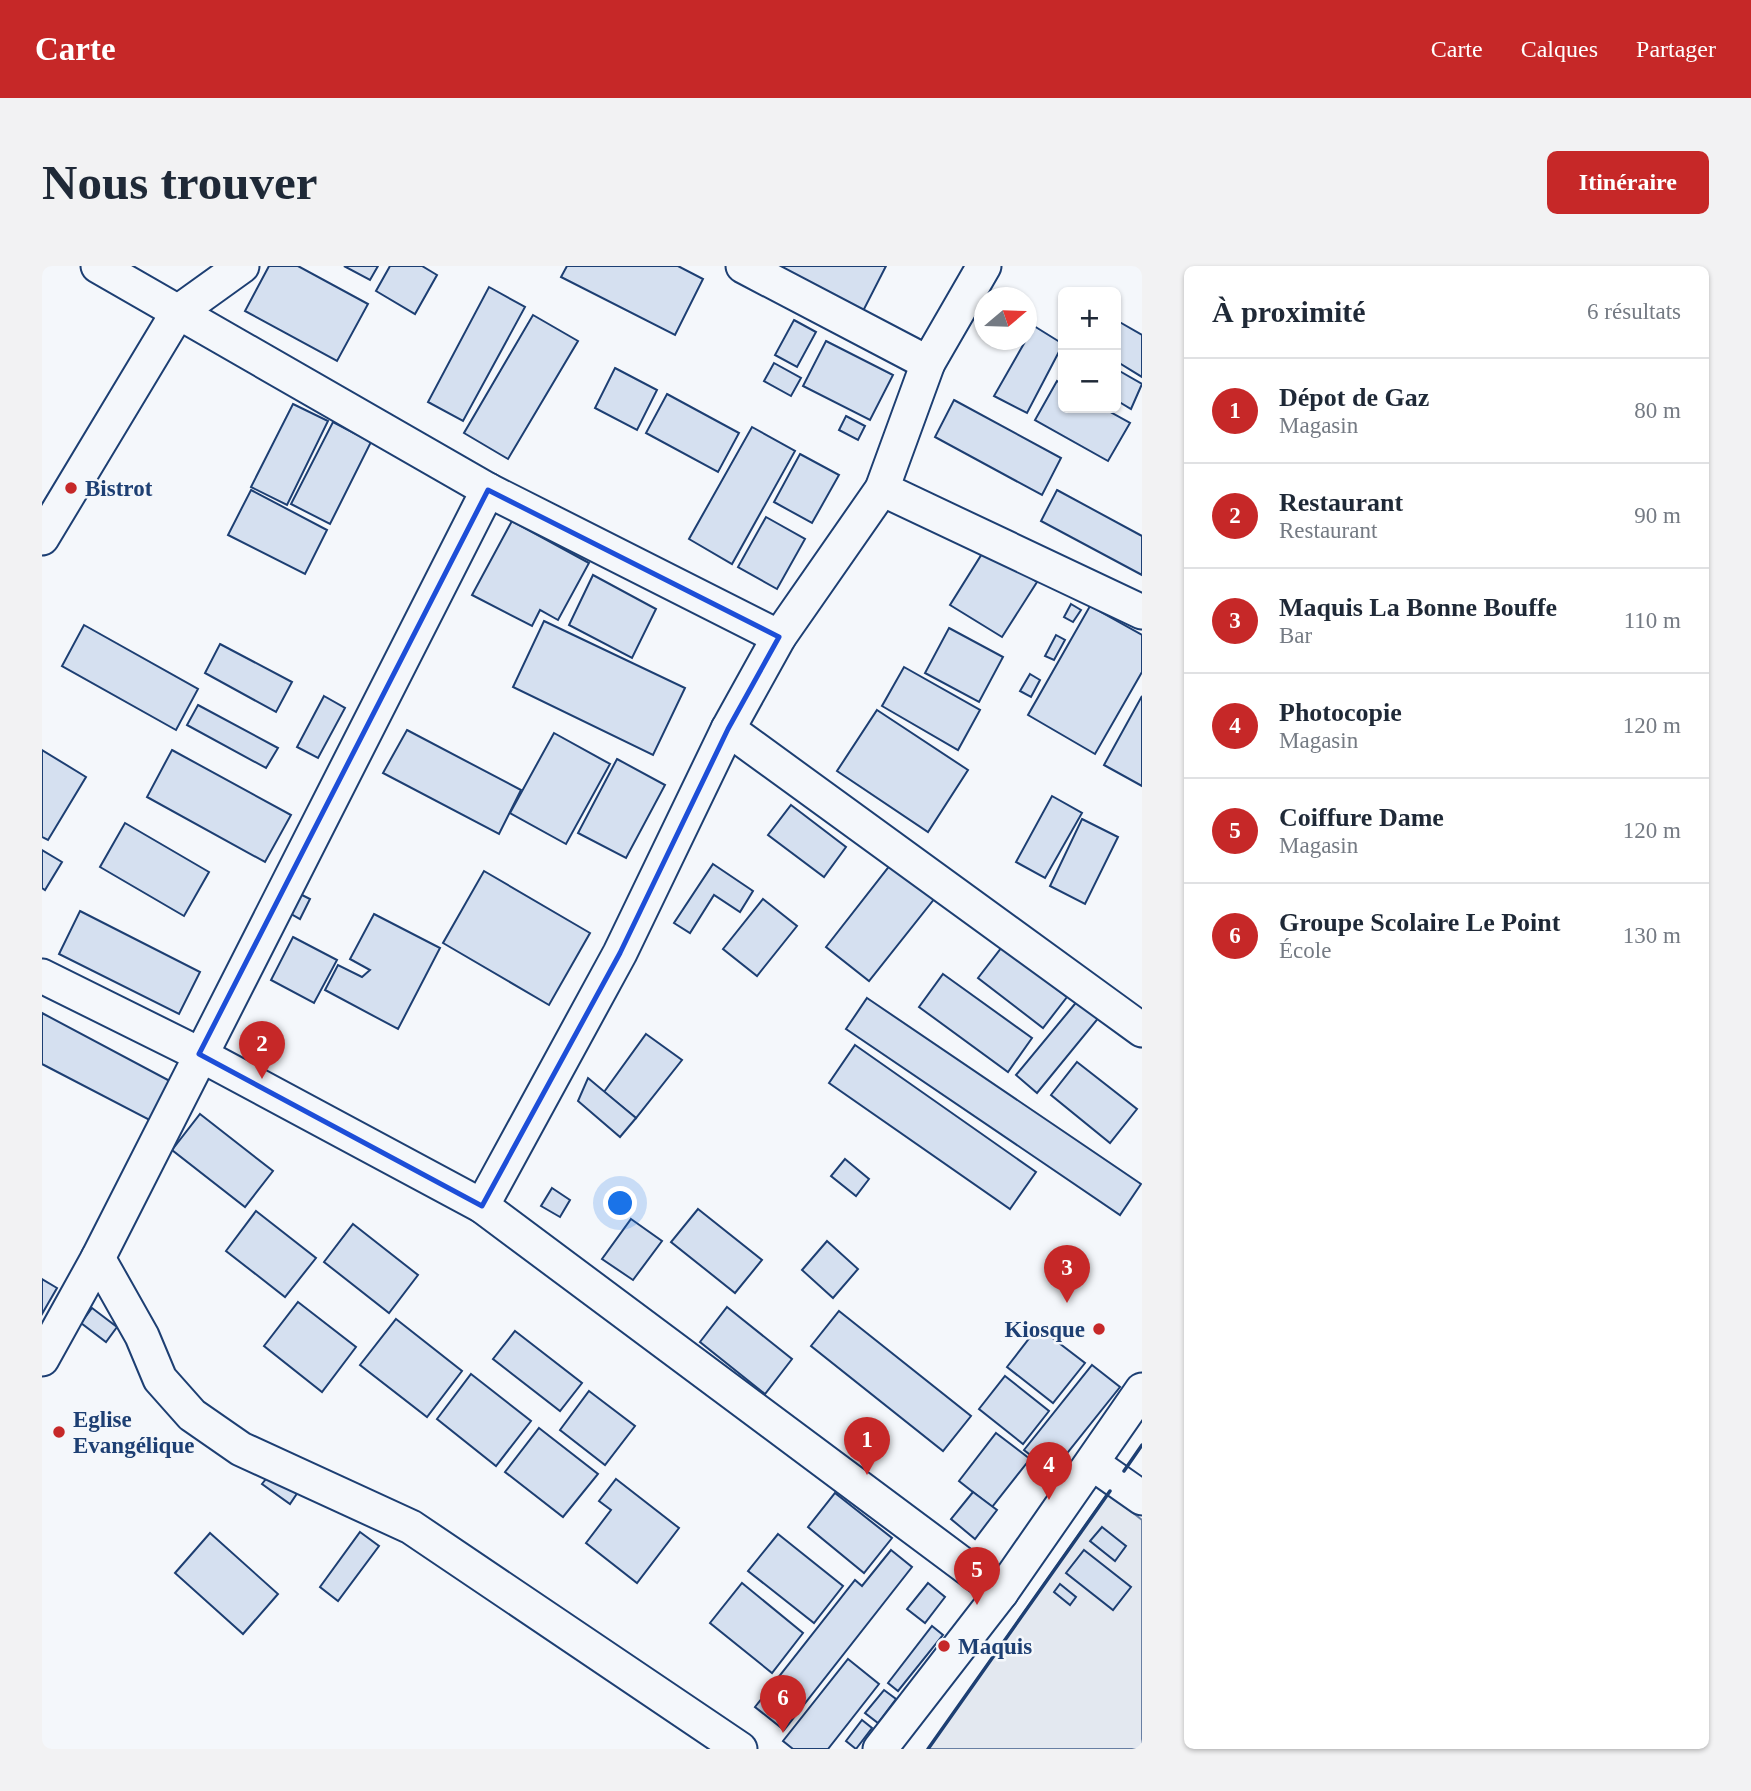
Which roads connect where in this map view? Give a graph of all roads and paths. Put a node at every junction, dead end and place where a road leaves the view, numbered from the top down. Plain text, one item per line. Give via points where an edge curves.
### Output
1 (98, 266) edge
2 (242, 266) edge
3 (743, 266) edge
4 (984, 266) edge
5 (178, 312) junction
6 (928, 363) junction
7 (882, 489) junction
8 (488, 490) junction
9 (42, 538) edge
10 (1142, 612) edge
11 (779, 637) junction
12 (728, 729) junction
13 (42, 976) edge
14 (1142, 1030) edge
15 (199, 1054) junction
16 (482, 1206) junction
17 (98, 1258) junction
18 (42, 1359) edge
19 (1142, 1390) edge
20 (1092, 1463) junction
21 (1142, 1499) edge
22 (1002, 1593) junction
23 (740, 1749) edge
24 (880, 1749) edge

1 - 5 street
2 - 5 street
3 - 6 street
4 - 6 street
5 - 8 street
5 - 9 street
6 - 7 street
7 - 10 street
7 - 11 street
8 - 11 street
8 - 15 street
11 - 12 street
12 - 14 street
12 - 16 street via 620,953
13 - 15 street
15 - 16 street
15 - 17 street
16 - 22 street
17 - 18 street
17 - 23 street via 142,1336 160,1379 192,1415 240,1449 411,1528
19 - 20 street
20 - 21 street
20 - 22 street
22 - 24 street

